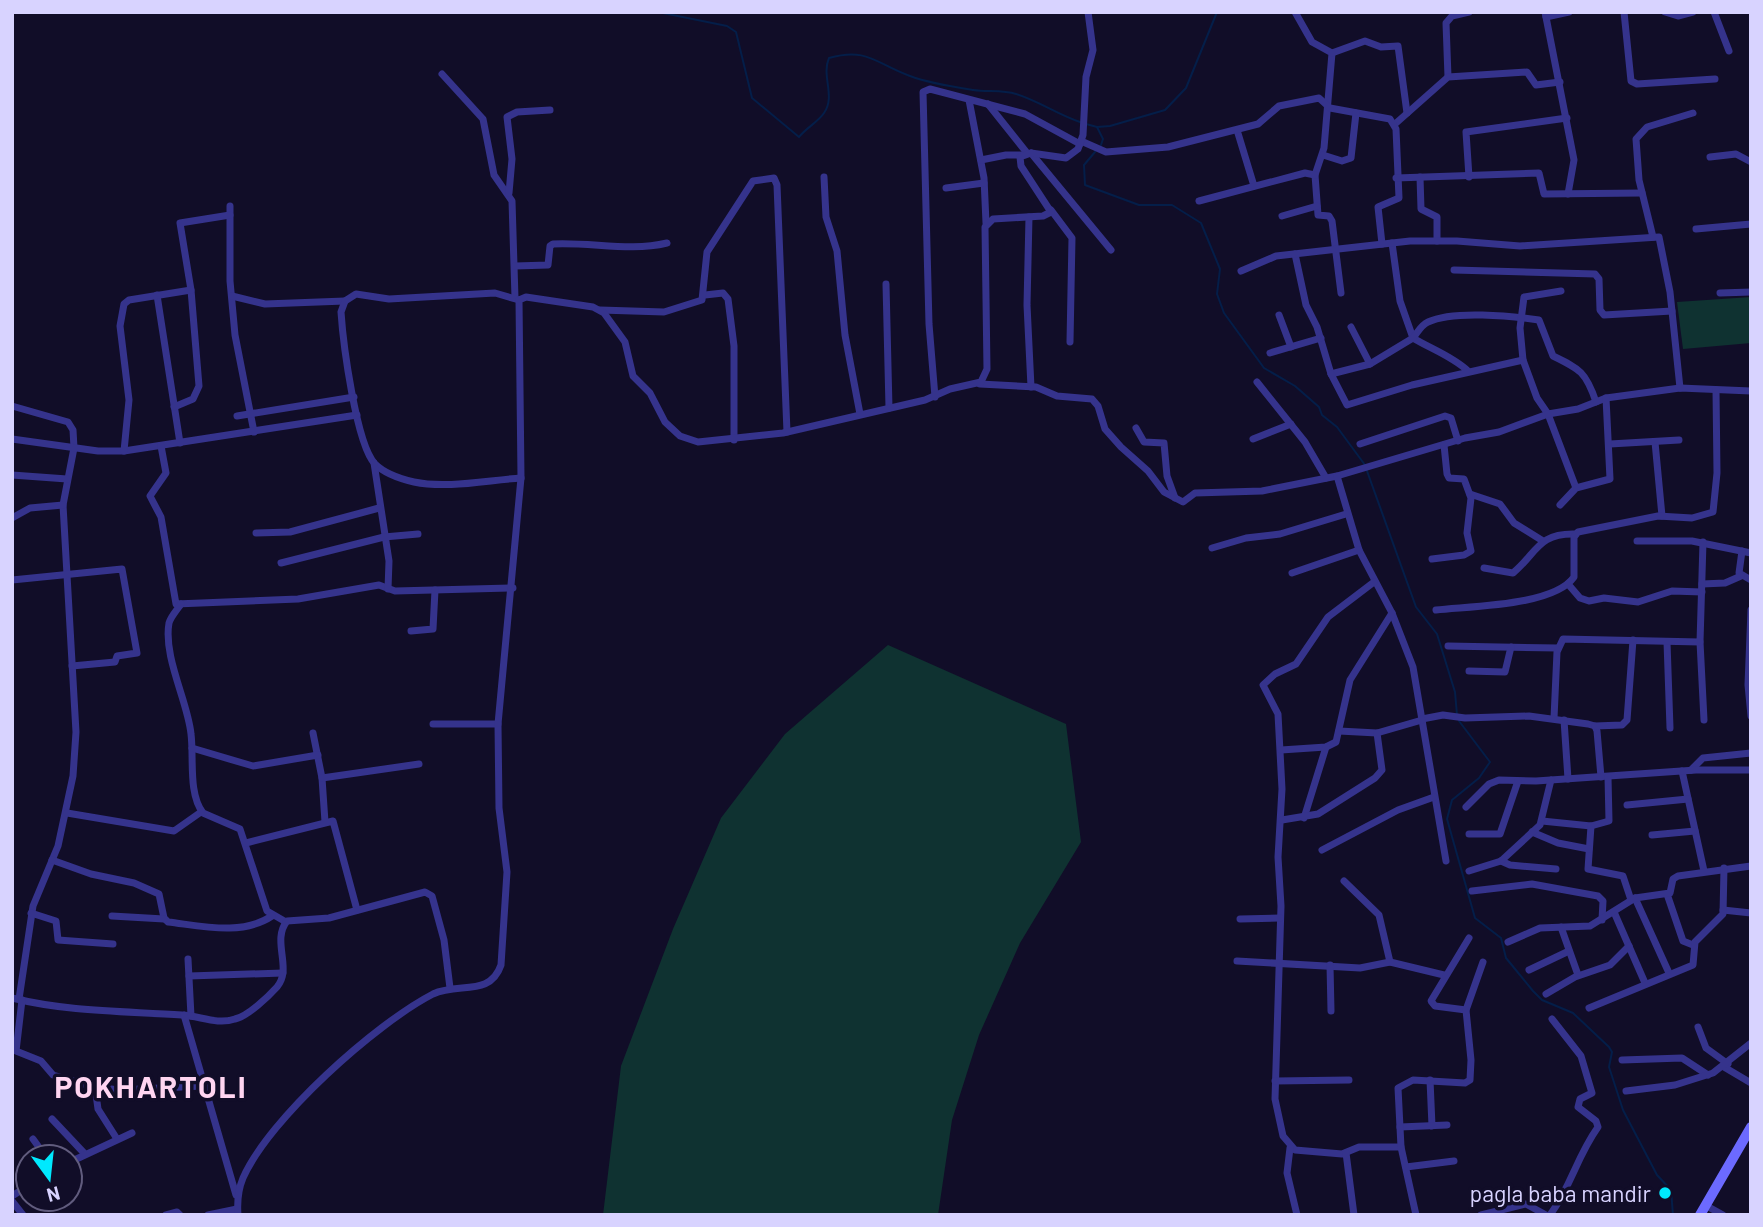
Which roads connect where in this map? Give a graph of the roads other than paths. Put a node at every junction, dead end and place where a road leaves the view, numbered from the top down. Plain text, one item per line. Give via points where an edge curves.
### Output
1 (1088, 12) edge
2 (1295, 12) edge
3 (1469, 12) edge
4 (1569, 12) edge
5 (1624, 12) edge
6 (1665, 12) edge
7 (1693, 12) edge
8 (1714, 12) edge
9 (1546, 15) edge
10 (1729, 51) dead end
11 (1332, 52) junction
12 (442, 74) dead end
13 (1448, 77) junction
14 (1715, 79) dead end
15 (1560, 82) junction
16 (969, 100) junction
17 (1326, 103) junction
18 (988, 104) junction
19 (550, 110) dead end
20 (1356, 113) junction
21 (1407, 113) junction
22 (1693, 113) dead end
23 (1567, 118) junction
24 (1395, 124) junction
25 (1237, 130) junction
26 (1082, 140) junction
27 (1026, 154) junction
28 (1323, 155) junction
29 (1710, 158) dead end
30 (981, 160) junction
31 (1751, 162) edge
32 (1315, 175) junction
33 (824, 177) dead end
34 (1396, 177) junction
35 (1420, 177) junction
36 (1468, 177) junction
37 (984, 183) junction
38 (1254, 186) junction
39 (946, 188) dead end
40 (509, 193) junction
41 (1642, 193) junction
42 (1568, 194) junction
43 (1199, 201) dead end
44 (230, 206) dead end
45 (1317, 206) junction
46 (1051, 210) junction
47 (230, 215) junction
48 (1282, 216) dead end
49 (1029, 217) junction
50 (986, 223) junction
51 (1751, 224) edge
52 (1696, 229) dead end
53 (1653, 237) junction
54 (1437, 241) junction
55 (667, 243) dead end
56 (1392, 243) junction
57 (1382, 244) junction
58 (1336, 248) junction
59 (1111, 250) dead end
60 (1295, 254) junction
61 (516, 266) junction
62 (1454, 270) dead end
63 (1241, 271) dead end
64 (886, 284) dead end
65 (191, 290) junction
66 (1562, 291) dead end
67 (1751, 292) edge
68 (1341, 293) dead end
69 (1720, 293) dead end
70 (157, 295) junction
71 (705, 295) junction
72 (232, 296) junction
73 (517, 299) junction
74 (345, 301) junction
75 (599, 310) junction
76 (1672, 311) junction
77 (1279, 315) dead end
78 (1522, 318) junction
79 (1351, 327) dead end
80 (1321, 338) junction
81 (1413, 338) junction
82 (1070, 342) dead end
83 (1291, 347) junction
84 (1270, 354) dead end
85 (1522, 360) junction
86 (1370, 364) junction
87 (1468, 371) junction
88 (1331, 374) junction
89 (1257, 382) dead end
90 (977, 384) junction
91 (1031, 387) junction
92 (1680, 388) junction
93 (1716, 390) junction
94 (1751, 391) edge
95 (354, 397) junction
96 (935, 397) junction
97 (1606, 398) junction
98 (1596, 402) junction
99 (12, 406) edge
100 (174, 407) junction
101 (889, 408) junction
102 (251, 414) junction
103 (860, 414) junction
104 (1548, 414) junction
105 (357, 415) junction
106 (237, 416) dead end
107 (1291, 424) junction
108 (1136, 428) dead end
109 (254, 432) junction
110 (787, 432) junction
111 (12, 439) edge
112 (1253, 439) dead end
113 (734, 440) junction
114 (1458, 440) junction
115 (1679, 440) dead end
116 (1656, 442) junction
117 (180, 443) junction
118 (1360, 444) dead end
119 (1610, 444) junction
120 (1444, 445) junction
121 (161, 446) junction
122 (74, 448) junction
123 (124, 451) junction
124 (374, 463) junction
125 (12, 475) edge
126 (1337, 476) junction
127 (522, 478) junction
128 (1326, 478) junction
129 (67, 479) junction
130 (1576, 488) junction
131 (1470, 495) junction
132 (1175, 499) junction
133 (63, 505) junction
134 (1560, 505) dead end
135 (379, 508) junction
136 (1346, 514) junction
137 (1662, 516) junction
138 (12, 518) edge
139 (256, 533) dead end
140 (418, 534) dead end
141 (1575, 534) junction
142 (384, 537) junction
143 (1543, 541) junction
144 (1637, 541) dead end
145 (1703, 542) junction
146 (1212, 548) dead end
147 (1359, 550) junction
148 (1746, 552) edge
149 (1432, 559) dead end
150 (281, 563) dead end
151 (1484, 568) dead end
152 (1292, 573) dead end
153 (67, 575) junction
154 (1741, 576) junction
155 (12, 580) edge
156 (1751, 580) edge
157 (1374, 582) junction
158 (1568, 584) junction
159 (513, 588) junction
160 (1702, 588) junction
161 (388, 589) junction
162 (435, 590) junction
163 (181, 604) junction
164 (1436, 610) dead end
165 (1751, 610) edge
166 (1392, 613) junction
167 (411, 631) dead end
168 (1633, 640) junction
169 (1667, 642) junction
170 (1700, 642) junction
171 (1448, 646) dead end
172 (1511, 647) junction
173 (1558, 648) junction
174 (72, 666) junction
175 (1469, 671) dead end
176 (1751, 716) edge
177 (1554, 718) junction
178 (1422, 719) junction
179 (1564, 720) junction
180 (1703, 720) dead end
181 (433, 724) dead end
182 (498, 724) junction
183 (1595, 726) junction
184 (1670, 728) dead end
185 (1339, 731) junction
186 (313, 733) dead end
187 (1377, 733) junction
188 (1326, 747) junction
189 (192, 748) junction
190 (1281, 750) junction
191 (1751, 753) edge
192 (318, 755) junction
193 (419, 764) dead end
194 (1692, 770) junction
195 (1682, 771) junction
196 (1751, 771) edge
197 (1605, 777) junction
198 (322, 778) junction
199 (1568, 779) junction
200 (1551, 780) junction
201 (1518, 781) junction
202 (1434, 797) junction
203 (1688, 799) junction
204 (1627, 805) dead end
205 (1466, 807) dead end
206 (67, 813) junction
207 (201, 813) junction
208 (1304, 818) junction
209 (1282, 820) junction
210 (1542, 821) junction
211 (325, 822) junction
212 (1591, 826) junction
213 (1695, 831) junction
214 (1532, 832) junction
215 (1469, 834) dead end
216 (1652, 835) dead end
217 (246, 843) junction
218 (1589, 849) junction
219 (1322, 850) dead end
220 (51, 860) junction
221 (1446, 860) dead end
222 (1500, 861) junction
223 (1751, 866) edge
224 (1724, 868) junction
225 (1556, 869) dead end
226 (1469, 871) dead end
227 (1704, 871) junction
228 (1344, 881) dead end
229 (1472, 891) dead end
230 (1667, 894) junction
231 (1633, 899) junction
232 (357, 910) junction
233 (1723, 910) junction
234 (1614, 912) junction
235 (31, 913) junction
236 (1751, 913) edge
237 (112, 916) dead end
238 (272, 916) junction
239 (1280, 918) junction
240 (164, 919) junction
241 (1240, 919) dead end
242 (1602, 920) junction
243 (286, 922) junction
244 (1561, 928) junction
245 (1469, 938) dead end
246 (1508, 942) dead end
247 (113, 944) dead end
248 (1693, 945) junction
249 (1629, 946) junction
250 (1570, 951) junction
251 (188, 960) dead end
252 (1237, 961) dead end
253 (1279, 961) junction
254 (1391, 962) junction
255 (1483, 962) dead end
256 (1329, 965) junction
257 (1529, 970) dead end
258 (283, 973) junction
259 (1669, 973) junction
260 (1444, 975) junction
261 (1578, 975) junction
262 (189, 976) junction
263 (1645, 983) junction
264 (450, 988) junction
265 (1545, 994) dead end
266 (18, 999) edge
267 (1589, 1008) dead end
268 (1466, 1010) junction
269 (1331, 1011) dead end
270 (188, 1016) junction
271 (1552, 1019) dead end
272 (1698, 1027) dead end
273 (1751, 1043) edge
274 (1622, 1060) dead end
275 (1726, 1065) junction
276 (1708, 1075) junction
277 (1349, 1080) dead end
278 (1430, 1080) junction
279 (1275, 1081) junction
280 (1751, 1083) edge
281 (203, 1086) junction
282 (95, 1087) junction
283 (1626, 1091) dead end
284 (52, 1119) dead end
285 (1447, 1125) dead end
286 (1432, 1126) junction
287 (1400, 1127) junction
288 (1751, 1127) edge
289 (132, 1133) dead end
290 (33, 1139) dead end
291 (117, 1139) junction
292 (36, 1143) edge
293 (1401, 1147) junction
294 (1290, 1148) junction
295 (85, 1153) joint
296 (1346, 1153) junction
297 (1454, 1161) dead end
298 (1406, 1167) junction
299 (12, 1198) edge
300 (237, 1199) junction
301 (1705, 1205) junction
302 (238, 1212) edge
303 (1719, 1214) edge
304 (23, 1215) edge
305 (166, 1215) edge
306 (180, 1215) edge
307 (208, 1215) edge
308 (1297, 1215) edge
309 (1354, 1215) edge
310 (1416, 1215) edge
311 (1481, 1215) edge
312 (1548, 1215) edge
313 (1700, 1215) edge

1 - 26 street via 1093,50 1086,77
2 - 11 street via 1312,42
3 - 13 street via 1452,16 1446,23
4 - 9 street
5 - 14 street via 1631,81
6 - 7 street via 1678,16
8 - 10 street
9 - 15 street
11 - 17 street
11 - 21 street via 1365,41 1381,47 1398,46
12 - 40 street via 483,120 494,175
13 - 15 street via 1527,72 1536,85
13 - 21 street
15 - 23 street
16 - 18 street
16 - 30 street
16 - 96 street via 930,89 923,92
17 - 20 street via 1329,108
17 - 25 street via 1319,98 1284,104 1262,122
17 - 28 street
18 - 26 street via 1025,114
18 - 27 street
19 - 40 street via 507,117 512,159
20 - 24 street
20 - 28 street via 1350,158 1342,161
21 - 24 street
22 - 41 street via 1638,134
23 - 36 street via 1469,130 1465,135
23 - 42 street via 1574,166
24 - 34 street
25 - 26 street via 1147,150 1099,151
25 - 38 street
26 - 27 street via 1075,154 1066,158
27 - 30 street
27 - 46 street via 1021,166
27 - 59 street
28 - 32 street
29 - 31 street via 1736,154
30 - 37 street
32 - 38 street via 1305,173
32 - 45 street
33 - 103 street via 826,217 837,251 845,335
34 - 35 street
34 - 57 street via 1397,201 1377,210
35 - 36 street
35 - 54 street via 1421,209 1437,217
36 - 42 street via 1539,173 1542,192
37 - 39 street
37 - 50 street
38 - 43 street
40 - 61 street
41 - 42 street
41 - 53 street
44 - 47 street
45 - 48 street
45 - 58 street via 1318,215 1331,219
46 - 49 street via 1048,215
46 - 82 street via 1072,238
47 - 65 street via 180,223
47 - 72 street
49 - 50 street
49 - 91 street
50 - 90 street via 987,369
51 - 52 street
53 - 54 street via 1520,246
53 - 76 street via 1658,237 1663,249
54 - 56 street
55 - 61 street via 643,248 553,244 548,265
56 - 57 street
56 - 81 street via 1400,301
57 - 58 street
58 - 60 street
58 - 68 street
60 - 63 street via 1269,257
60 - 80 street via 1306,304
61 - 73 street
62 - 76 street via 1595,274 1601,314
64 - 101 street
65 - 70 street
65 - 100 street via 199,386 193,399
66 - 78 street via 1526,295
67 - 69 street
70 - 100 street
70 - 123 street via 127,300 121,313 129,400
71 - 75 street via 700,301 664,312
71 - 110 street via 705,258 710,246 753,181 774,178
71 - 113 street via 723,293 727,299 734,346
72 - 74 street via 265,304
72 - 102 street via 238,357
73 - 74 street via 495,293 389,299 356,294
73 - 75 street
73 - 127 street
74 - 95 street via 341,317
75 - 113 street via 620,332 633,376 650,393 671,429 698,442
76 - 92 street
77 - 83 street
78 - 81 street via 1431,320
78 - 85 street
78 - 98 street via 1541,322 1553,356 1586,375
79 - 86 street
80 - 83 street
80 - 88 street
81 - 86 street
81 - 87 street
83 - 84 street
85 - 87 street
85 - 104 street via 1534,393
86 - 88 street
87 - 88 street via 1347,405
89 - 107 street
90 - 91 street
90 - 96 street
91 - 132 street via 1095,401 1108,433
92 - 93 street
92 - 97 street
93 - 94 street
93 - 137 street via 1715,506 1708,514 1692,518
95 - 102 street
95 - 105 street
96 - 101 street
97 - 98 street
97 - 119 street
98 - 104 street
99 - 122 street via 70,423
100 - 117 street
101 - 103 street
102 - 106 street
102 - 109 street
103 - 110 street
104 - 114 street via 1499,432
104 - 130 street
105 - 109 street
105 - 124 street
107 - 112 street
107 - 128 street
108 - 132 street via 1144,442 1164,443
109 - 117 street
110 - 113 street
111 - 122 street
114 - 118 street via 1451,418 1445,416
114 - 120 street
115 - 116 street
116 - 119 street
116 - 137 street
117 - 121 street
119 - 130 street via 1610,479
120 - 126 street
120 - 131 street via 1449,478 1464,479
121 - 123 street
121 - 163 street via 166,473 150,496 161,517 174,601
122 - 123 street
122 - 129 street
124 - 127 street via 401,478 425,483
124 - 135 street
125 - 129 street
126 - 128 street
126 - 136 street
127 - 159 street
128 - 132 street via 1262,491 1195,493 1185,502
129 - 133 street
130 - 134 street
131 - 143 street via 1500,503 1514,523
131 - 149 street via 1467,533 1471,551
133 - 138 street via 30,509
133 - 153 street
135 - 139 street via 290,532
135 - 142 street
136 - 146 street
136 - 147 street
137 - 141 street
140 - 142 street
141 - 143 street
141 - 158 street via 1575,572
142 - 150 street
142 - 161 street
143 - 151 street via 1513,573
144 - 145 street
145 - 148 street
145 - 160 street
147 - 152 street
147 - 157 street
148 - 154 street via 1738,568
153 - 155 street
153 - 174 street
153 - 174 street via 122,569 137,652 117,656 115,662
154 - 156 street
154 - 160 street
157 - 166 street
157 - 190 street via 1328,617 1294,666 1265,682 1265,691 1277,710
158 - 160 street via 1589,601 1604,598 1631,603
158 - 164 street via 1551,594
159 - 162 street
159 - 182 street
160 - 170 street
161 - 162 street
161 - 163 street via 379,585 299,598
162 - 167 street via 433,629
163 - 189 street via 169,625 175,678 190,723
165 - 176 street
166 - 178 street via 1413,667
166 - 185 street via 1350,680
168 - 169 street
168 - 173 street via 1570,637
168 - 183 street via 1625,723
169 - 170 street
169 - 184 street
170 - 180 street
171 - 172 street
172 - 173 street
172 - 175 street via 1505,672
173 - 177 street
174 - 206 street via 76,753
177 - 178 street
177 - 179 street
178 - 187 street
178 - 202 street
179 - 183 street
179 - 199 street
181 - 182 street
182 - 264 street via 499,808 507,872 501,965 487,985
183 - 197 street
185 - 187 street
185 - 188 street via 1336,742
186 - 192 street
187 - 208 street via 1379,775 1328,809
188 - 190 street
188 - 208 street
189 - 192 street via 253,766
189 - 207 street
190 - 209 street
191 - 194 street via 1703,758
192 - 198 street
193 - 198 street
194 - 195 street
194 - 196 street
195 - 197 street
195 - 203 street
197 - 199 street
197 - 212 street via 1611,818
198 - 211 street
199 - 200 street
200 - 201 street
200 - 210 street
201 - 205 street via 1493,781
201 - 215 street via 1500,834
202 - 219 street via 1398,810
202 - 221 street
203 - 204 street
203 - 213 street
206 - 207 street via 174,831
206 - 220 street
207 - 217 street via 239,827
208 - 209 street
209 - 239 street
210 - 212 street
210 - 214 street
211 - 217 street
211 - 232 street via 335,823
212 - 218 street
213 - 216 street
213 - 227 street
214 - 218 street
214 - 222 street
217 - 238 street via 265,908
218 - 231 street via 1588,869 1623,876
220 - 235 street
220 - 240 street via 159,894
222 - 225 street
222 - 226 street
223 - 224 street
224 - 227 street
224 - 233 street
227 - 230 street via 1675,877
228 - 254 street via 1378,915
229 - 242 street via 1539,884 1568,893 1598,895
230 - 231 street
230 - 248 street via 1683,941
231 - 234 street
231 - 259 street
232 - 243 street
232 - 264 street via 431,894
233 - 236 street
233 - 248 street
234 - 242 street
234 - 249 street
235 - 247 street via 56,921 58,940
235 - 266 street
237 - 240 street
238 - 240 street via 242,929
238 - 243 street
239 - 241 street
239 - 253 street
242 - 244 street via 1585,927
243 - 258 street via 280,940
244 - 246 street via 1540,928
244 - 250 street
245 - 260 street
248 - 259 street via 1695,963
249 - 261 street via 1610,965
249 - 263 street
250 - 257 street
250 - 261 street
251 - 262 street
252 - 253 street
253 - 256 street
253 - 279 street
254 - 256 street via 1360,968
254 - 260 street
255 - 268 street
256 - 269 street
258 - 262 street
258 - 270 street via 277,987 242,1017 223,1022
259 - 263 street
260 - 268 street via 1432,1004
261 - 265 street
262 - 270 street
263 - 267 street
264 - 300 street via 413,1007 360,1046 304,1099 258,1152
266 - 270 street via 108,1013
266 - 282 street via 16,1052 41,1061 53,1075
268 - 278 street via 1470,1080
270 - 281 street
271 - 312 street via 1584,1064 1592,1093 1580,1100 1578,1107 1598,1127 1577,1160 1568,1190
272 - 275 street via 1706,1048
273 - 275 street
274 - 276 street via 1682,1058
275 - 276 street
275 - 280 street
276 - 283 street
277 - 279 street
278 - 286 street
278 - 287 street via 1408,1081 1398,1088
279 - 294 street via 1278,1116
281 - 282 street
281 - 300 street
282 - 291 street via 99,1110
284 - 295 street
285 - 286 street
286 - 287 street
287 - 293 street
288 - 301 main road
289 - 291 street
290 - 292 street
291 - 295 street
293 - 296 street via 1359,1146
293 - 298 street
294 - 296 street
294 - 308 street via 1287,1173
296 - 309 street
297 - 298 street
298 - 310 street
299 - 304 street
300 - 302 street
301 - 303 street
301 - 313 main road
302 - 307 street
305 - 306 street
311 - 312 street via 1526,1204

